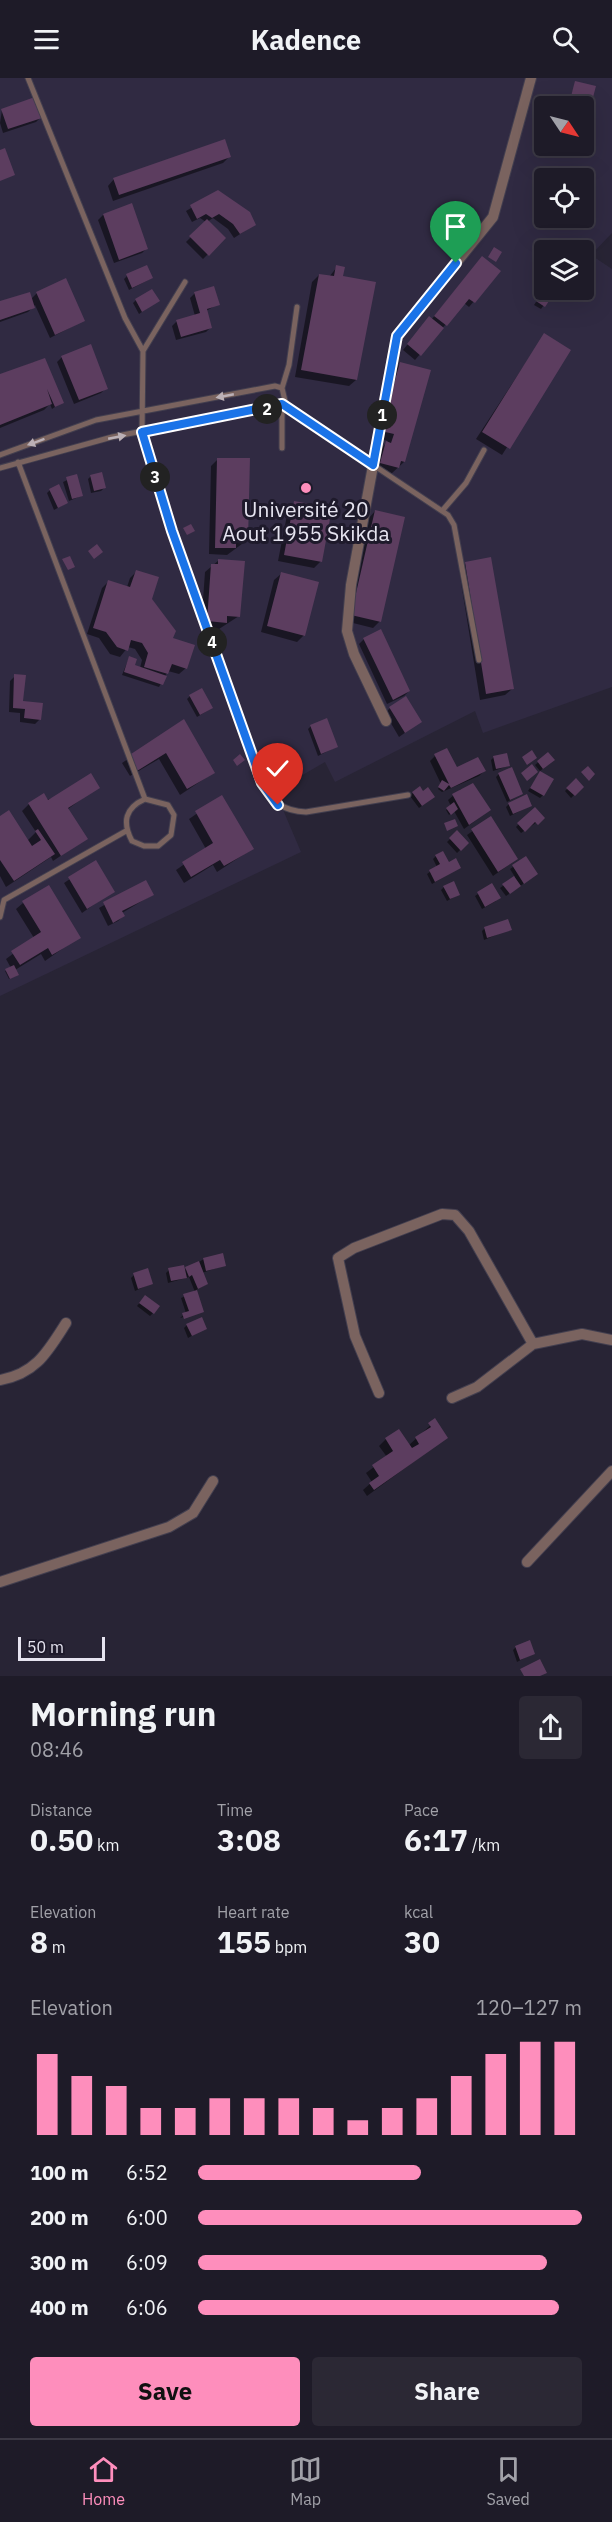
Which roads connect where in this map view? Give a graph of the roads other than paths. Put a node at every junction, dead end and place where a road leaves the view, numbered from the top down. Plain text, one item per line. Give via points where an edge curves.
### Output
1 (28, 78) edge
2 (531, 78) edge
3 (185, 282) dead end
4 (297, 307) dead end
5 (143, 351) junction
6 (282, 388) junction
7 (282, 404) junction
8 (142, 412) junction
9 (142, 432) junction
10 (282, 448) dead end
11 (484, 450) dead end
12 (0, 455) edge
13 (18, 462) junction
14 (373, 465) junction
15 (0, 468) edge
16 (442, 511) junction
17 (479, 660) dead end
18 (386, 721) dead end
19 (408, 795) dead end
20 (144, 799) junction
21 (126, 831) junction
22 (2, 899) edge
23 (0, 916) edge
24 (66, 1323) dead end
25 (612, 1340) edge
26 (533, 1344) junction
27 (0, 1380) edge
28 (379, 1393) dead end
29 (452, 1398) dead end
30 (612, 1471) edge
31 (213, 1481) dead end
32 (527, 1562) dead end
33 (0, 1582) edge

1 - 5 lane via 125,318
2 - 14 street via 493,217 397,336
3 - 5 lane
4 - 6 lane via 290,364
5 - 8 lane
6 - 7 lane
6 -> 8 lane via 275,386
7 - 9 lane
7 - 10 lane
7 - 14 lane
8 - 9 lane
8 -> 12 lane via 96,420
13 -> 9 lane
9 - 19 lane via 172,531 262,783 271,797 291,812 306,812
11 - 16 lane via 466,483
13 - 15 lane
13 - 20 lane
14 - 16 lane
14 - 18 street via 351,585 347,631
16 - 17 lane via 454,525
20 - 21 lane via 132,804 125,816
20 - 21 lane via 168,805 174,815 171,835 158,846 144,846 132,841
21 - 22 lane
22 - 23 lane
24 - 27 street via 42,1362
25 - 26 street via 582,1334
26 - 28 street via 469,1231 454,1215 442,1215 354,1248 338,1258 355,1336
26 - 29 street via 477,1387
30 - 32 street
31 - 33 street via 193,1513 169,1527

